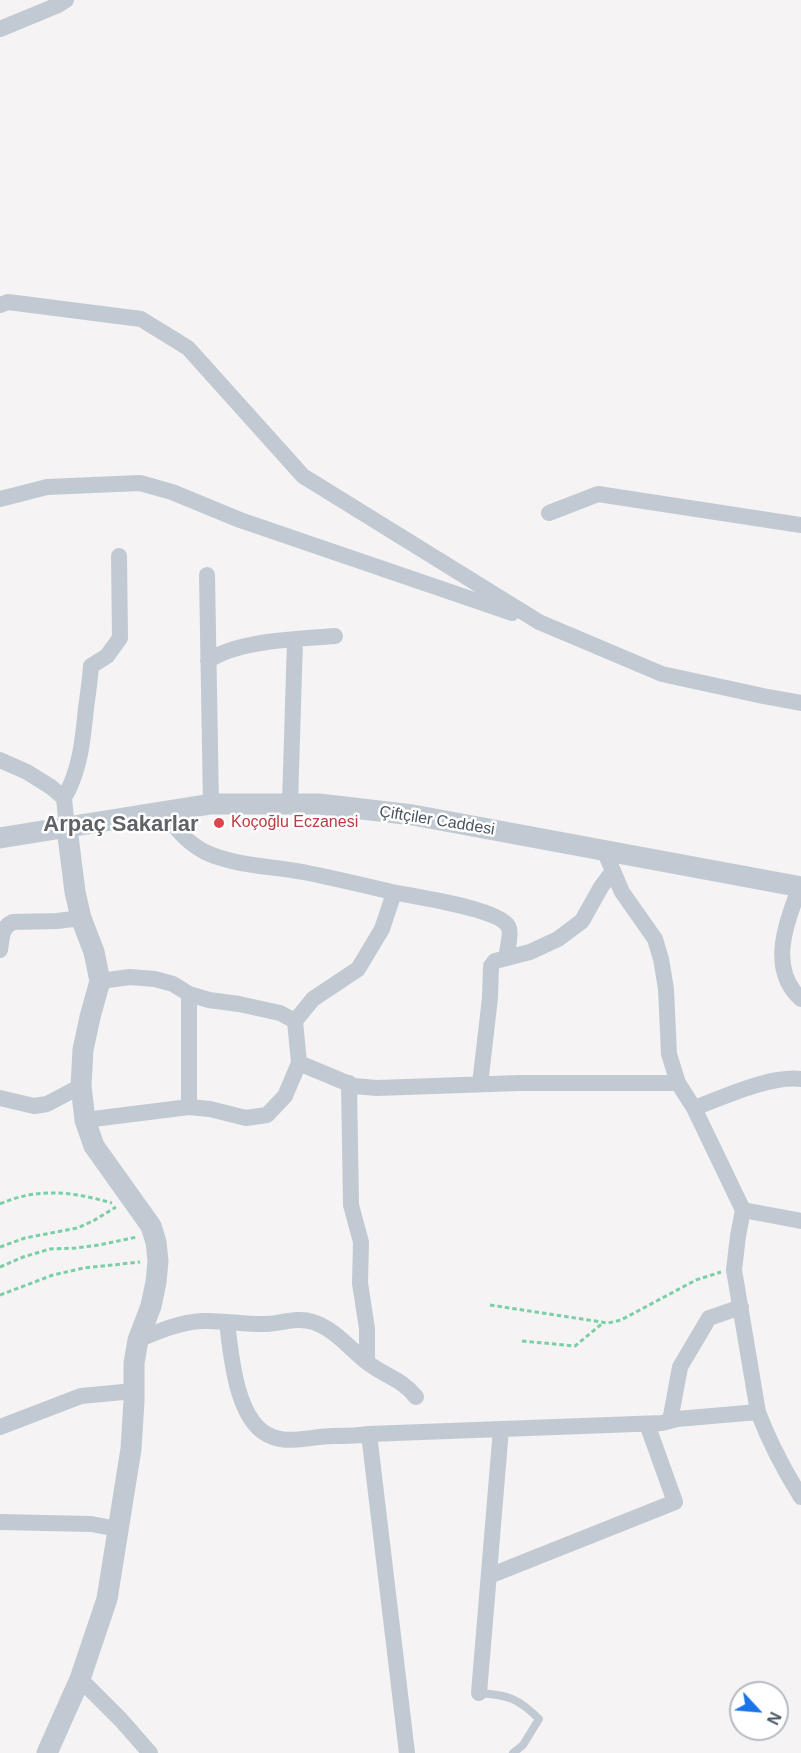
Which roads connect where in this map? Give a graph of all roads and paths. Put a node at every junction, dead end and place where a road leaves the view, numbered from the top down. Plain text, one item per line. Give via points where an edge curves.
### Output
1 (66, 0) edge
2 (0, 29) edge
3 (0, 304) edge
4 (0, 500) edge
5 (549, 513) dead end
6 (801, 525) edge
7 (119, 556) dead end
8 (207, 575) dead end
9 (539, 622) junction
10 (335, 636) dead end
11 (296, 640) junction
12 (208, 661) junction
13 (801, 703) edge
14 (0, 760) edge
15 (64, 798) junction
16 (290, 803) junction
17 (211, 804) junction
18 (164, 811) junction
19 (67, 828) junction
20 (0, 838) edge
21 (604, 850) junction
22 (613, 871) junction
23 (800, 887) edge
24 (394, 892) junction
25 (81, 918) junction
26 (0, 950) edge
27 (506, 958) junction
28 (100, 981) junction
29 (189, 994) junction
30 (801, 999) edge
31 (295, 1021) junction
32 (299, 1063) junction
33 (801, 1079) edge
34 (349, 1083) junction
35 (678, 1083) junction
36 (480, 1084) junction
37 (81, 1086) junction
38 (0, 1098) edge
39 (189, 1107) junction
40 (694, 1108) junction
41 (85, 1120) junction
42 (0, 1204) edge
43 (743, 1210) junction
44 (801, 1221) edge
45 (154, 1234) junction
46 (0, 1247) edge
47 (158, 1261) junction
48 (0, 1267) edge
49 (734, 1270) junction
50 (0, 1295) edge
51 (490, 1305) dead end
52 (741, 1307) junction
53 (227, 1322) junction
54 (604, 1322) junction
55 (138, 1340) junction
56 (522, 1341) dead end
57 (367, 1362) junction
58 (134, 1391) junction
59 (416, 1397) dead end
60 (758, 1412) junction
61 (670, 1421) junction
62 (648, 1424) junction
63 (0, 1427) edge
64 (501, 1429) junction
65 (369, 1434) junction
66 (799, 1488) edge
67 (0, 1522) edge
68 (118, 1528) junction
69 (489, 1576) junction
70 (81, 1679) junction
71 (479, 1693) joint
72 (47, 1753) edge
73 (150, 1753) edge
74 (407, 1753) edge
75 (513, 1753) edge

1 - 2 street
3 - 9 street via 141,319 188,348 303,476
4 - 9 street via 47,488 140,483
5 - 6 street via 598,494
7 - 15 street via 120,638 107,657 91,666 79,760
8 - 12 street
9 - 13 street via 662,674
10 - 11 street
11 - 12 street via 251,645
11 - 16 street
12 - 17 street
14 - 15 street via 27,771
15 - 19 street
16 - 17 street, Çiftçiler Caddesi
16 - 21 street, Çiftçiler Caddesi via 413,815
17 - 18 street, Çiftçiler Caddesi
18 - 19 street, Çiftçiler Caddesi
18 - 24 street via 178,833 205,852
19 - 20 street, Çiftçiler Caddesi
19 - 25 street
21 - 22 street
21 - 23 street, Çiftçiler Caddesi
22 - 27 street via 582,921 558,939
22 - 35 street via 655,939 666,989 669,1054
23 - 30 street via 781,954 786,976
24 - 27 street via 494,916 510,930
24 - 31 street via 382,929 358,969 313,999
25 - 26 street via 7,924
25 - 28 street
27 - 36 street via 491,966
28 - 29 street via 155,979
28 - 37 street via 83,1050
29 - 31 street
29 - 39 street
31 - 32 street
32 - 34 street
32 - 39 street via 285,1096 267,1114 246,1118
33 - 40 street via 789,1077 761,1084
34 - 36 street via 394,1088
34 - 57 street via 351,1204 361,1242 360,1283
35 - 36 street
35 - 40 street
37 - 38 street via 34,1106
37 - 41 street
39 - 41 street
40 - 43 street
41 - 45 street via 94,1146
42 - 46 path via 47,1192 120,1205 77,1228
43 - 44 street
43 - 49 street
45 - 47 street
45 - 48 path via 99,1245 50,1249
47 - 50 path via 84,1268
47 - 55 street via 151,1306
49 - 52 street
49 - 54 path via 696,1280 621,1320
51 - 54 path
52 - 60 street
52 - 61 street via 709,1318 680,1367
53 - 55 street via 186,1323
53 - 57 street via 312,1321 334,1333
53 - 65 street via 238,1392 260,1431 282,1440
54 - 56 path via 575,1346
55 - 58 street
57 - 59 street via 409,1387
58 - 63 street via 81,1396
58 - 68 street via 131,1449
60 - 61 street
60 - 66 street via 765,1432
61 - 62 street
62 - 64 street
62 - 69 street via 675,1502
64 - 65 street
64 - 69 street
65 - 74 street
67 - 68 street
68 - 70 street via 107,1599
69 - 71 street
70 - 72 street
70 - 73 street
71 - 75 lane via 501,1694 523,1703 539,1719 523,1745

